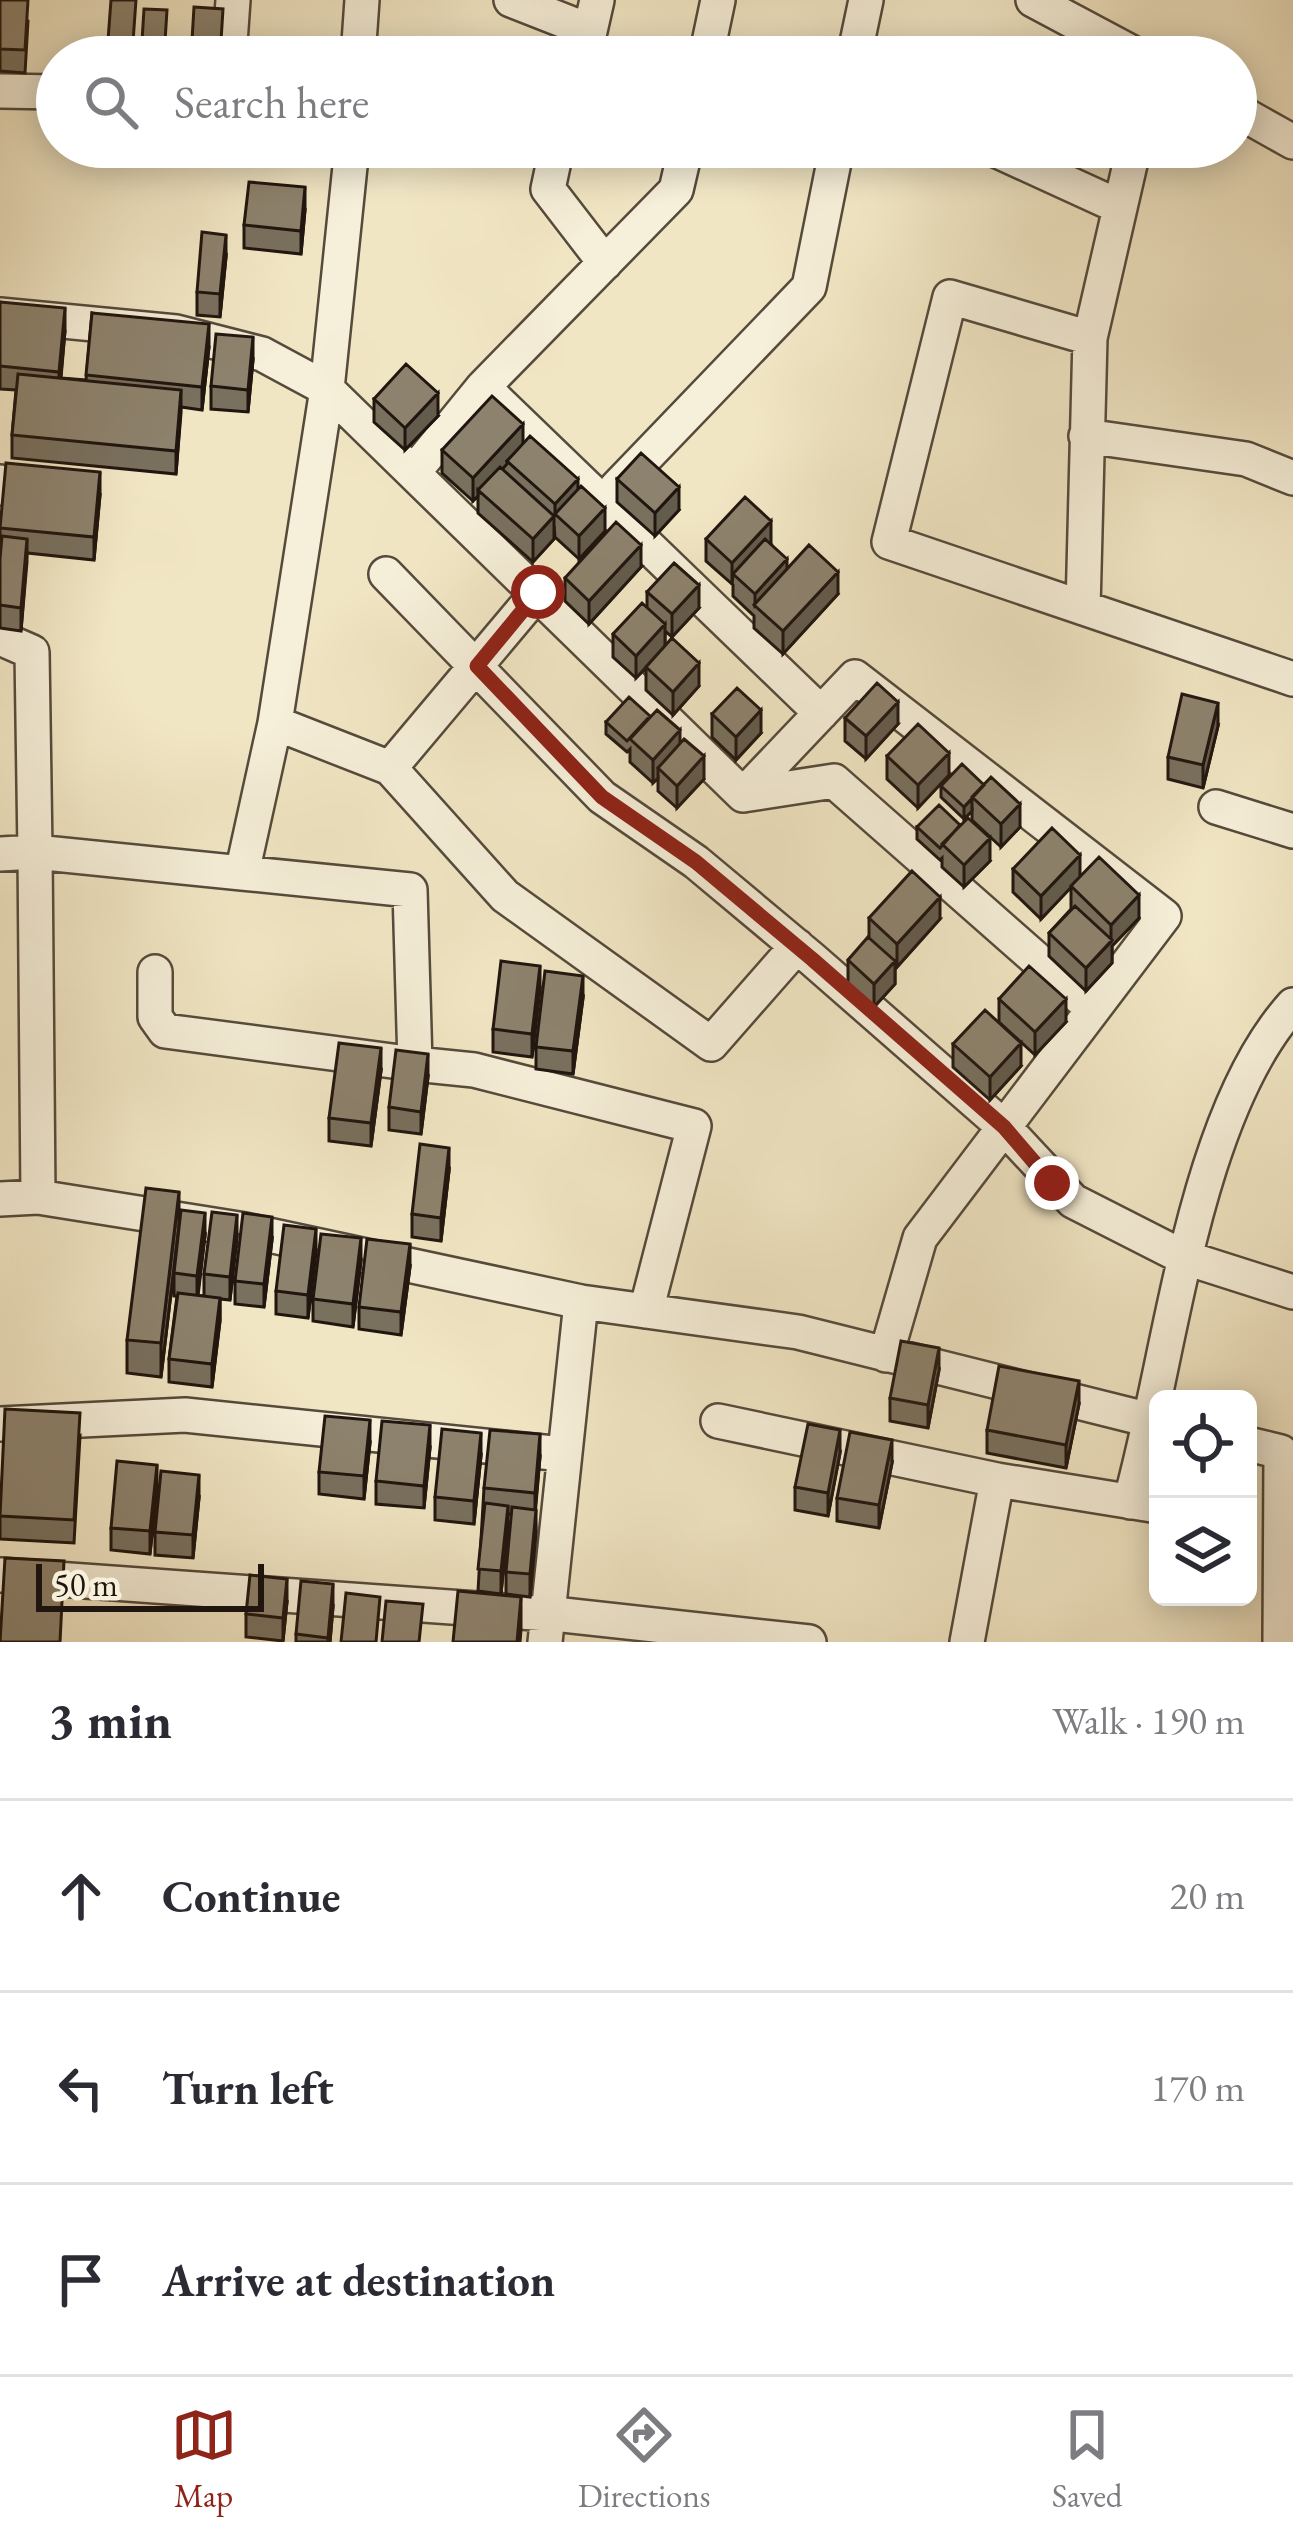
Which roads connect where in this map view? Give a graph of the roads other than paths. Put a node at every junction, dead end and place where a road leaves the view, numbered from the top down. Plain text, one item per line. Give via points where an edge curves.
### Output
1 (232, 0) edge
2 (362, 0) edge
3 (511, 0) edge
4 (718, 0) edge
5 (866, 0) edge
6 (1033, 0) edge
7 (586, 28) edge
8 (231, 36) edge
9 (359, 36) edge
10 (710, 36) edge
11 (858, 36) edge
12 (1101, 36) edge
13 (0, 91) edge
14 (36, 92) edge
15 (1257, 122) edge
16 (1293, 142) edge
17 (350, 168) edge
18 (552, 168) edge
19 (681, 168) edge
20 (833, 168) edge
21 (1036, 168) edge
22 (1129, 168) edge
23 (1120, 206) junction
24 (605, 262) junction
25 (0, 314) edge
26 (1090, 338) junction
27 (484, 387) junction
28 (327, 389) junction
29 (1086, 436) junction
30 (412, 473) junction
31 (1293, 478) edge
32 (603, 502) junction
33 (386, 574) dead end
34 (538, 592) junction
35 (1083, 608) junction
36 (0, 638) edge
37 (477, 666) junction
38 (1293, 679) edge
39 (821, 713) junction
40 (275, 724) junction
41 (390, 768) junction
42 (742, 795) junction
43 (1216, 807) dead end
44 (1293, 831) edge
45 (35, 852) junction
46 (0, 854) edge
47 (242, 873) junction
48 (797, 946) junction
49 (155, 972) dead end
50 (1293, 1006) edge
51 (1093, 1010) junction
52 (415, 1064) junction
53 (1004, 1127) junction
54 (38, 1197) junction
55 (0, 1198) edge
56 (1183, 1257) junction
57 (1293, 1292) edge
58 (581, 1302) junction
59 (646, 1311) junction
60 (886, 1354) junction
61 (1160, 1390) edge
62 (1149, 1420) edge
63 (718, 1421) dead end
64 (0, 1424) edge
65 (1274, 1450) edge
66 (563, 1454) junction
67 (1149, 1466) edge
68 (997, 1480) junction
69 (1144, 1504) edge
70 (1264, 1524) edge
71 (0, 1575) edge
72 (545, 1629) edge
73 (808, 1642) edge
74 (967, 1642) edge
75 (1280, 1642) edge

1 - 8 street
2 - 9 street
3 - 7 street
4 - 10 street
5 - 11 street
6 - 12 street
13 - 14 street
15 - 16 street
17 - 28 street
18 - 24 street via 548,189
19 - 24 street via 676,190
20 - 32 street via 809,287
21 - 23 street
22 - 23 street
23 - 26 street
24 - 27 street
25 - 28 street via 176,332 262,354
26 - 29 street
26 - 35 street via 950,297 889,542
27 - 30 street
27 - 32 street
28 - 30 street
28 - 40 street
29 - 31 street via 1246,459
29 - 35 street
30 - 34 street
32 - 39 street
33 - 37 street
34 - 37 street
34 - 42 street
35 - 38 street
36 - 45 street via 32,652
37 - 41 street
37 - 48 street via 602,797
39 - 42 street
39 - 51 street via 855,677 1164,916
40 - 41 street
40 - 47 street
41 - 48 street via 505,896 711,1044
42 - 51 street via 834,781
43 - 44 street
45 - 46 street
45 - 47 street
45 - 54 street
47 - 52 street via 410,890
48 - 53 street
49 - 52 street via 154,1017 165,1031
50 - 56 street via 1240,1091
51 - 53 street
52 - 59 street via 474,1070 694,1126
53 - 56 street via 1073,1201
53 - 60 street via 920,1238
54 - 55 street
54 - 58 street via 245,1230
56 - 57 street
56 - 61 street
58 - 59 street
58 - 66 street
59 - 60 street via 798,1332
60 - 62 street
63 - 68 street
64 - 66 street via 184,1415
65 - 70 street
66 - 72 street
67 - 69 street
68 - 69 street
68 - 74 street
70 - 75 street
71 - 72 street
72 - 73 street

